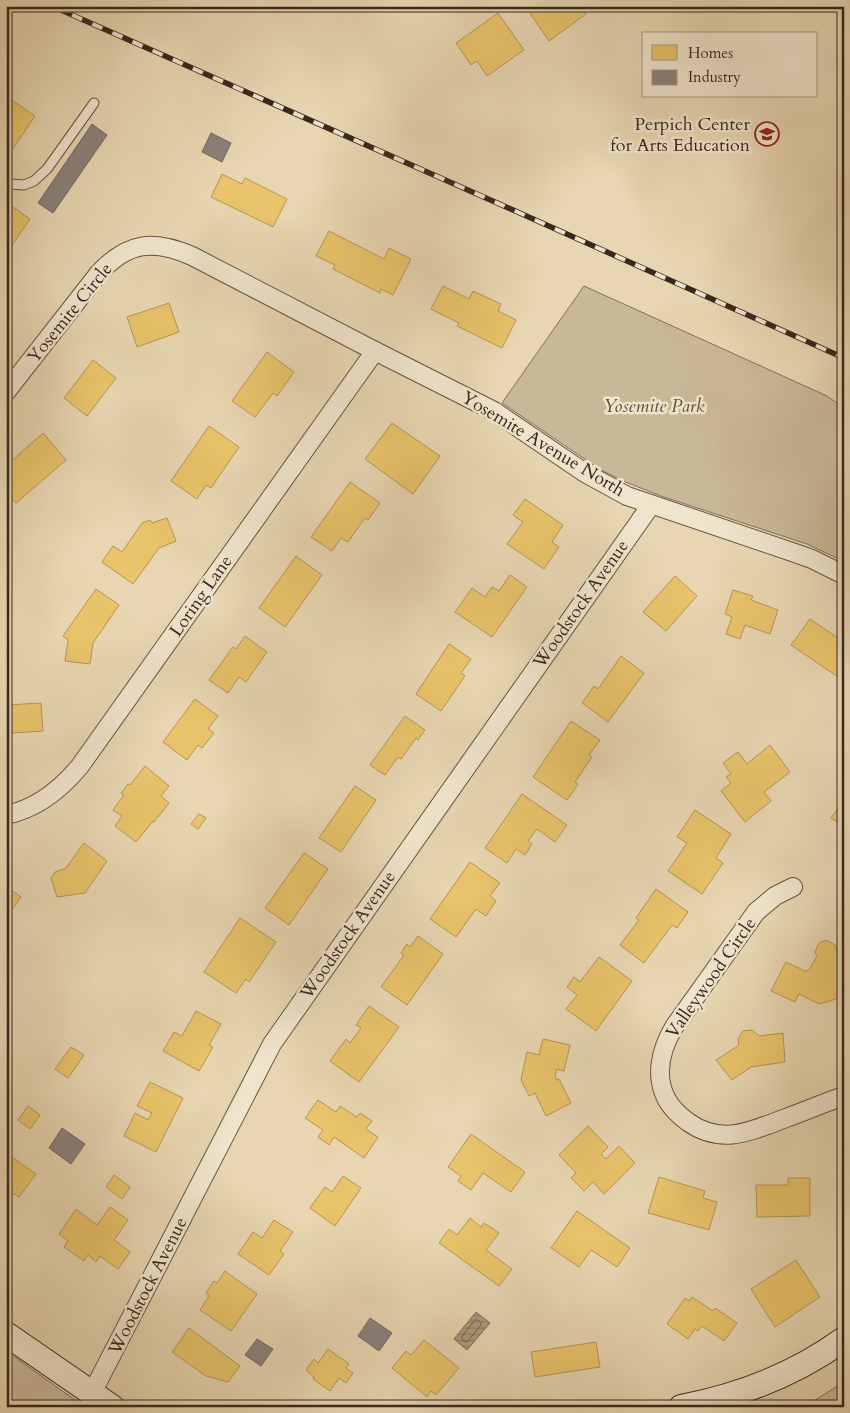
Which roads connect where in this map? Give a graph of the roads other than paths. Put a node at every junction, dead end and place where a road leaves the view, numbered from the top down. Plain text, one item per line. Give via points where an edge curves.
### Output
1 (94, 102) dead end
2 (6, 182) edge
3 (143, 246) joint
4 (375, 351) junction
5 (6, 392) edge
6 (651, 505) junction
7 (844, 576) edge
8 (6, 815) edge
9 (792, 888) dead end
10 (844, 1096) edge
11 (6, 1334) edge
12 (844, 1340) edge
13 (92, 1393) junction
14 (112, 1407) edge
15 (682, 1407) edge

1 - 2 lane via 34,181 24,185
3 - 4 street, Yosemite Avenue North via 164,246 192,256
3 - 5 street, Yosemite Circle via 117,256 104,268
4 - 6 street, Yosemite Avenue North via 494,411 602,484
4 - 8 street, Loring Lane via 80,766 46,798
6 - 7 street, Yosemite Avenue North via 795,553
6 - 13 street, Woodstock Avenue via 272,1044
9 - 10 street, Valleywood Circle via 756,912 674,1027 661,1054 662,1086 666,1098 682,1118 697,1128 722,1135 748,1133
11 - 13 street
12 - 15 street via 793,1370 750,1388
13 - 14 street

